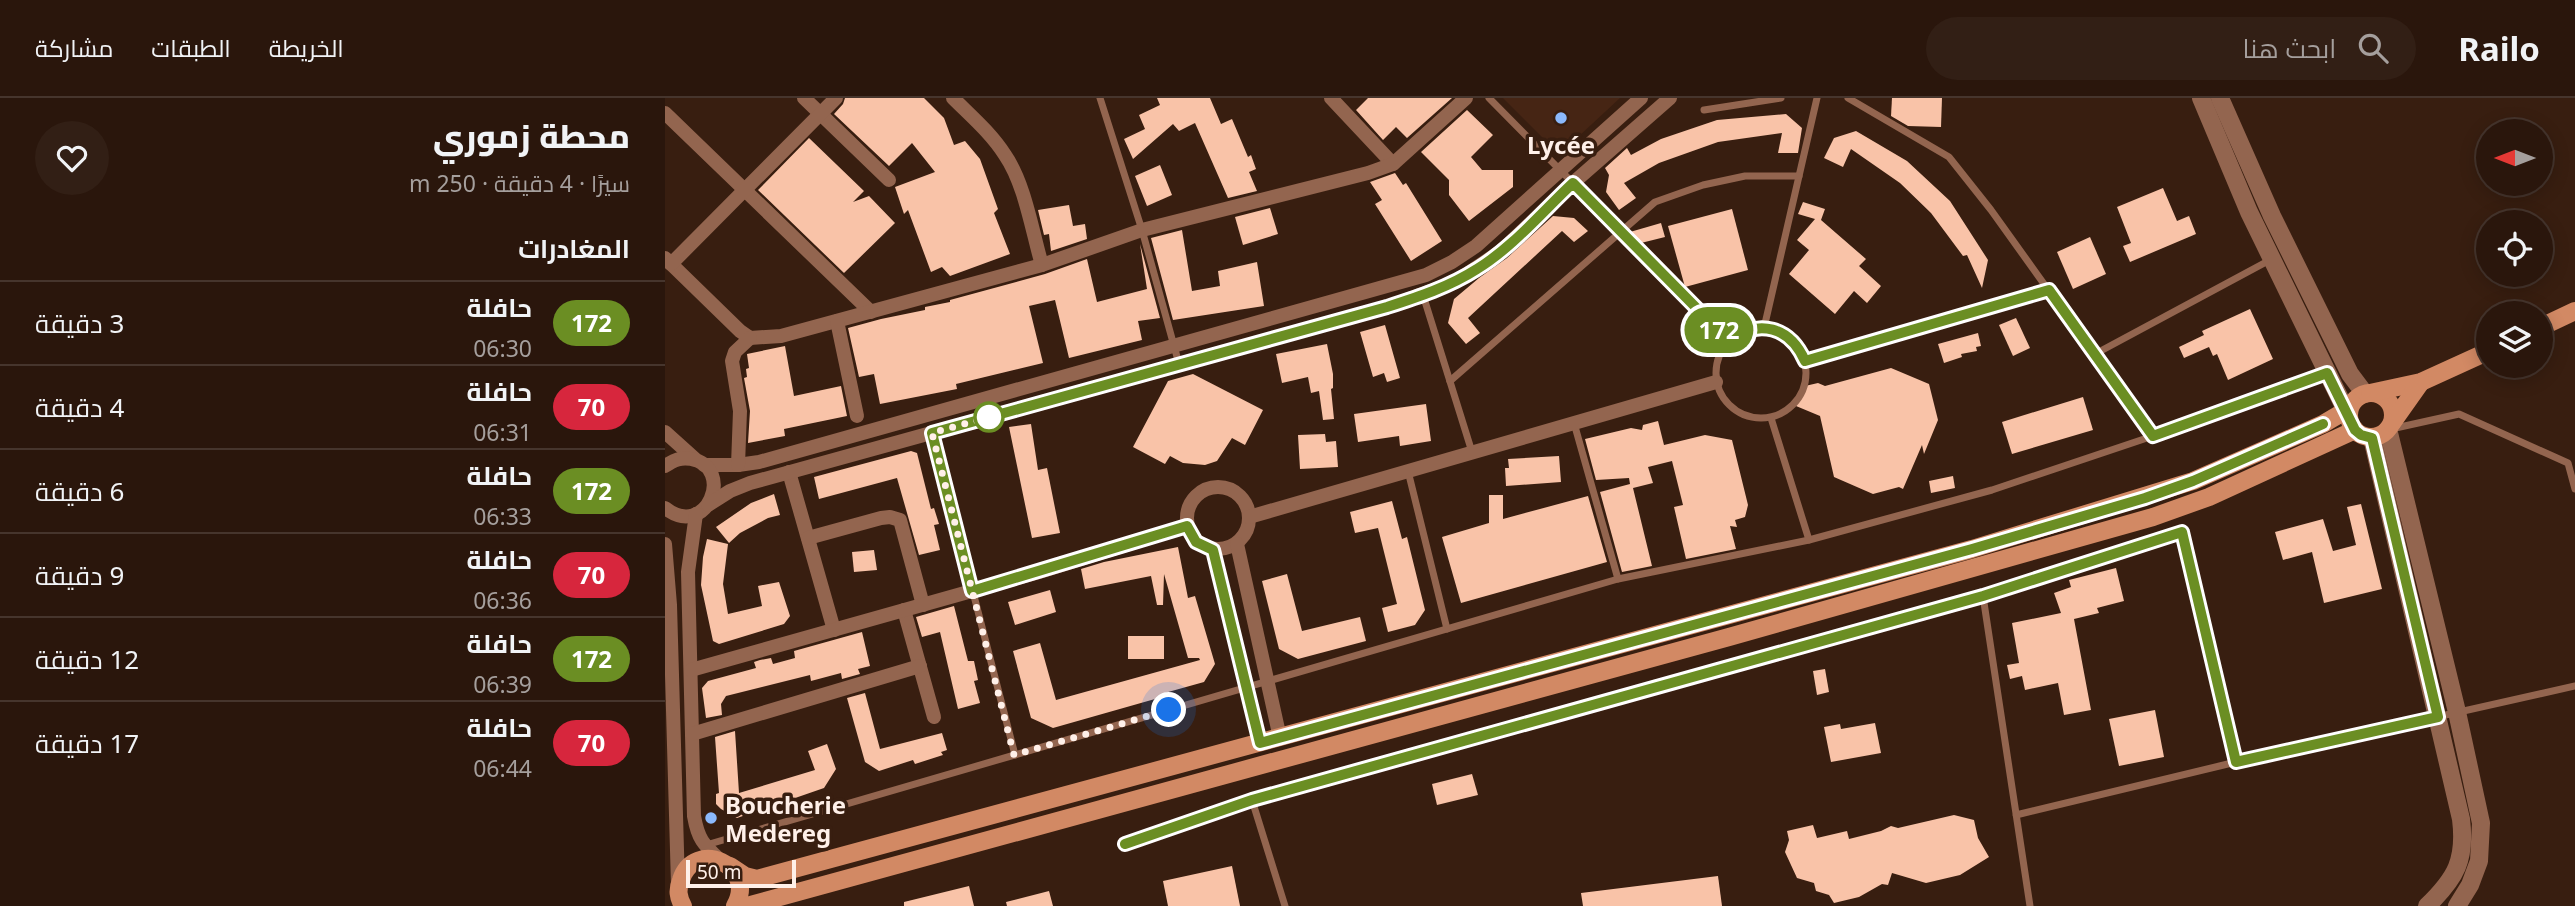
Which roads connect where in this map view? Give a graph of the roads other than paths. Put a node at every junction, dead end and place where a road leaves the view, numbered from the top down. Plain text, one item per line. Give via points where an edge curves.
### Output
1 (804, 98) edge
2 (836, 98) edge
3 (953, 98) edge
4 (1100, 98) edge
5 (1331, 98) edge
6 (1466, 98) edge
7 (1489, 98) edge
8 (1641, 98) edge
9 (1670, 98) edge
10 (1781, 98) edge
11 (1817, 98) edge
12 (1848, 98) edge
13 (2201, 98) edge
14 (2220, 98) edge
15 (1704, 110) dead end
16 (665, 113) edge
17 (820, 114) junction
18 (1393, 164) junction
19 (1561, 170) junction
20 (1799, 176) junction
21 (889, 180) dead end
22 (1573, 183) junction
23 (745, 189) junction
24 (1142, 230) junction
25 (1622, 231) junction
26 (2272, 258) junction
27 (668, 261) edge
28 (1042, 265) junction
29 (2049, 290) junction
30 (1423, 295) junction
31 (2575, 311) edge
32 (871, 312) junction
33 (838, 321) junction
34 (2553, 321) edge
35 (1764, 328) junction
36 (750, 338) junction
37 (1729, 341) junction
38 (1174, 345) junction
39 (2095, 354) junction
40 (2476, 357) edge
41 (1805, 361) junction
42 (1179, 364) junction
43 (2327, 373) junction
44 (1450, 381) junction
45 (1716, 382) junction
46 (2421, 382) junction
47 (2356, 408) junction
48 (857, 416) dead end
49 (1771, 418) junction
50 (1574, 423) junction
51 (2390, 426) junction
52 (665, 432) edge
53 (932, 433) junction
54 (2153, 436) junction
55 (2372, 438) junction
56 (1472, 452) junction
57 (700, 462) junction
58 (738, 465) junction
59 (665, 466) edge
60 (1408, 471) junction
61 (789, 472) junction
62 (2575, 489) edge
63 (665, 508) edge
64 (702, 510) junction
65 (1249, 517) junction
66 (1187, 526) junction
67 (808, 538) junction
68 (1809, 540) junction
69 (665, 544) edge
70 (1237, 544) junction
71 (1213, 550) junction
72 (1618, 579) junction
73 (972, 591) junction
74 (1983, 596) junction
75 (923, 605) junction
76 (904, 610) junction
77 (1447, 629) junction
78 (834, 630) junction
79 (920, 666) junction
80 (691, 670) junction
81 (1267, 681) junction
82 (2575, 686) edge
83 (1246, 687) junction
84 (2457, 712) junction
85 (934, 717) dead end
86 (2438, 717) junction
87 (692, 734) junction
88 (1280, 738) junction
89 (1260, 743) junction
90 (1014, 755) junction
91 (2236, 762) junction
92 (1252, 800) junction
93 (2016, 815) junction
94 (1125, 844) dead end
95 (704, 845) junction
96 (725, 863) junction
97 (679, 901) edge
98 (736, 906) edge
99 (747, 906) edge
100 (1285, 906) edge
101 (2030, 906) edge
102 (2427, 906) edge
103 (2457, 906) edge

1 - 17 street
2 - 17 street
3 - 28 street via 1007,157
4 - 24 lane
5 - 18 street
6 - 18 street
7 - 19 lane
8 - 19 street
9 - 22 street
10 - 15 lane
11 - 20 lane
12 - 29 lane via 1949,157
13 - 26 street
14 - 47 street via 2350,374
16 - 23 street
17 - 21 street
17 - 23 street
18 - 24 street
19 - 22 lane
19 - 38 street via 1476,246 1426,275
20 - 25 lane via 1745,176 1703,185 1655,202
20 - 35 lane
22 - 25 lane
22 - 30 street via 1494,257 1455,282
23 - 27 street
23 - 32 street
24 - 28 street
24 - 38 lane
25 - 37 lane
25 - 44 lane
26 - 39 lane
26 - 43 street
27 - 36 street
28 - 32 street
29 - 39 lane
29 - 41 lane
30 - 42 street
30 - 44 lane
31 - 34 main road
32 - 33 street
33 - 36 street via 781,336
33 - 48 street
35 - 37 lane via 1739,333
35 - 41 lane via 1790,338
36 - 58 street via 732,361 740,411
37 - 45 lane via 1718,360
38 - 42 lane
38 - 58 street
39 - 54 lane
40 - 46 main road
41 - 49 lane via 1807,376 1800,396 1785,412
42 - 53 street
43 - 47 street
43 - 54 lane
44 - 56 lane
45 - 49 lane via 1730,407 1757,419
45 - 50 street
46 - 47 main road
46 - 51 main road
47 - 51 main road via 2378,394 2392,408
47 - 55 main road via 2361,435
47 - 88 main road via 2145,498
47 - 99 main road via 2209,497 2153,517
49 - 68 lane
50 - 56 street
50 - 72 lane
51 - 55 main road
51 - 62 lane via 2459,414 2568,463
51 - 84 street
52 - 57 street
53 - 61 street
53 - 73 lane
54 - 68 lane via 1992,490
55 - 86 street
56 - 60 street
57 - 58 street
57 - 59 street via 683,458
57 - 64 street via 714,483 713,496
60 - 65 street
60 - 77 lane
61 - 64 street via 730,491
61 - 67 street
63 - 64 street via 676,515
64 - 80 street via 688,572
65 - 66 street via 1247,506 1233,491 1213,487 1203,490 1189,506
65 - 70 street
66 - 71 street via 1196,542
66 - 73 street
67 - 75 street via 890,516 900,520
67 - 78 street
68 - 72 lane
69 - 97 street
70 - 71 street
70 - 81 street
71 - 83 street
72 - 77 lane
73 - 75 street
73 - 90 lane
74 - 91 lane via 2182,532
74 - 92 lane
74 - 93 lane
75 - 76 street
76 - 78 street
76 - 79 street
77 - 81 lane
78 - 80 street
79 - 85 street
79 - 87 street
80 - 87 street
81 - 83 lane
81 - 88 street
82 - 84 lane
83 - 89 street
83 - 90 lane
84 - 86 lane
84 - 103 street via 2481,840 2479,861
86 - 91 lane
86 - 102 street via 2463,838 2451,882
87 - 95 street via 694,816
88 - 89 main road
89 - 96 main road via 757,879
90 - 95 lane
91 - 93 lane
92 - 94 lane
92 - 100 lane
93 - 101 lane
95 - 96 street
96 - 97 main road via 699,860 690,865 683,873
96 - 98 main road via 737,875 741,889

